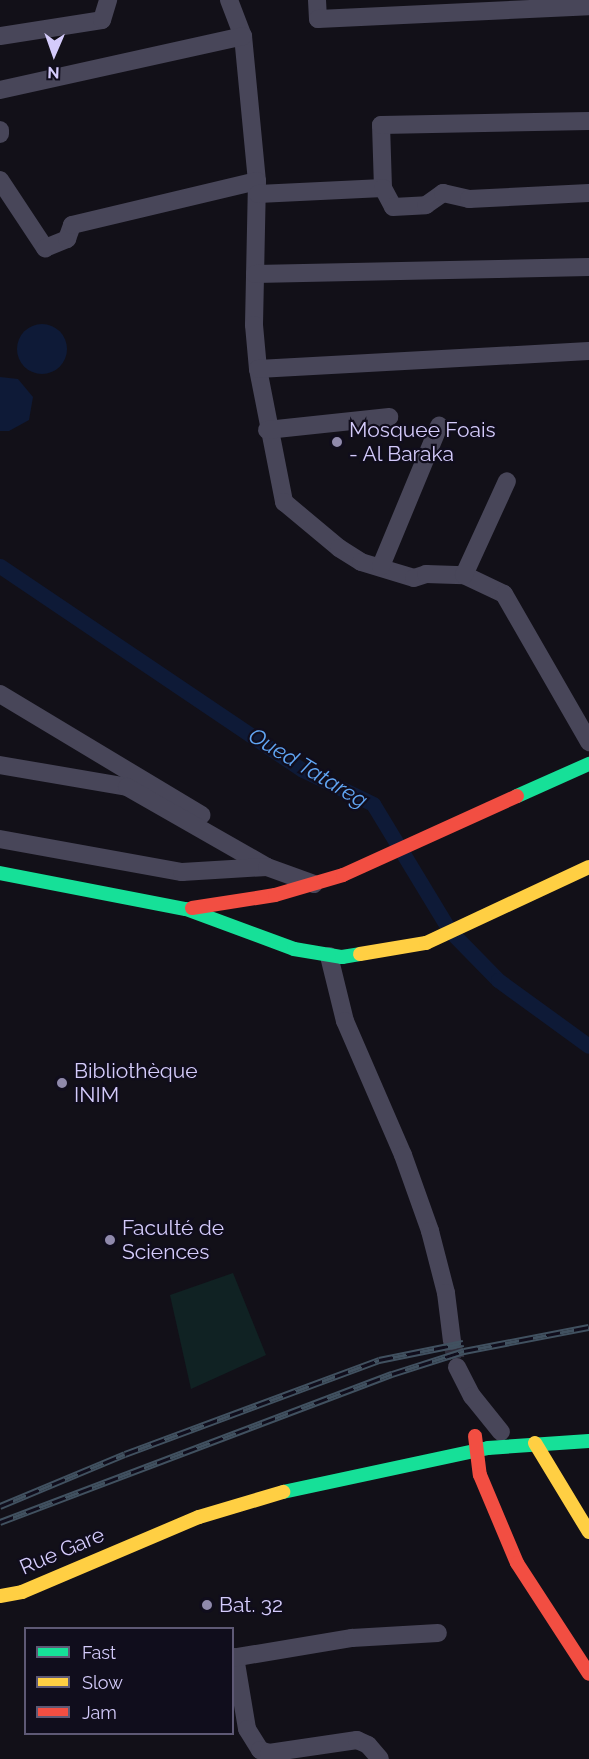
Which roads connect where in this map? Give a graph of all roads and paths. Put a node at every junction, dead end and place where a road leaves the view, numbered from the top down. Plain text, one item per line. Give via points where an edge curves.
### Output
1 (108, 0) edge
2 (229, 0) edge
3 (317, 0) edge
4 (582, 4) edge
5 (0, 36) edge
6 (243, 36) junction
7 (0, 90) edge
8 (589, 121) edge
9 (0, 180) edge
10 (257, 188) junction
11 (383, 188) junction
12 (589, 193) edge
13 (589, 267) edge
14 (255, 274) junction
15 (589, 351) edge
16 (258, 369) junction
17 (389, 417) dead end
18 (439, 426) dead end
19 (267, 430) junction
20 (507, 481) dead end
21 (381, 567) junction
22 (464, 575) junction
23 (0, 694) edge
24 (589, 742) edge
25 (589, 764) edge
26 (0, 765) edge
27 (0, 839) edge
28 (239, 851) junction
29 (267, 867) junction
30 (589, 867) edge
31 (0, 873) edge
32 (316, 885) junction
33 (186, 909) junction
34 (329, 956) junction
35 (452, 1341) tunnel mouth
36 (458, 1367) tunnel mouth
37 (589, 1427) edge
38 (553, 1429) junction
39 (489, 1441) junction
40 (558, 1442) junction
41 (589, 1442) edge
42 (535, 1443) junction
43 (439, 1456) junction
44 (494, 1474) junction
45 (589, 1532) edge
46 (3, 1595) edge
47 (438, 1633) dead end
48 (234, 1658) edge
49 (589, 1674) edge
50 (380, 1759) edge

1 - 5 street via 102,20
2 - 6 street
3 - 4 street via 318,19
6 - 7 street
6 - 10 street
8 - 11 street via 381,125
9 - 10 street via 45,248 67,239 72,225
10 - 11 street
10 - 14 street
11 - 12 street via 393,207 434,203 443,194 469,199
13 - 14 street
14 - 16 street
15 - 16 street
16 - 19 street
17 - 19 street
18 - 21 street
19 - 21 street via 284,502 339,548 361,562
20 - 22 street
21 - 22 street via 414,578 426,574
22 - 24 street via 504,594
23 - 28 street via 207,819 224,831
25 - 32 main road via 426,841
26 - 28 street via 127,787
27 - 29 street via 182,872
28 - 29 street
29 - 32 street
30 - 34 main road via 426,944 375,954
31 - 33 main road
32 - 33 main road
33 - 34 main road via 294,949
34 - 35 street via 345,1021 403,1155 430,1231 446,1293
36 - 39 street
37 - 38 main road, Rue Gare
38 - 39 main road, Rue Gare
38 - 40 main road
39 - 42 main road, Rue Gare
39 - 43 main road, Rue Gare
39 - 44 main road
39 - 44 main road
39 - 46 main road, Rue Gare via 239,1494 75,1557 18,1583
40 - 41 main road, Rue Gare
40 - 42 main road, Rue Gare
42 - 45 main road
43 - 44 main road via 468,1471
43 - 46 main road, Rue Gare via 244,1502 165,1530 22,1592
44 - 49 main road via 505,1532 517,1563
47 - 48 street via 352,1638
48 - 50 street via 247,1729 260,1750 269,1753 357,1740 368,1745

